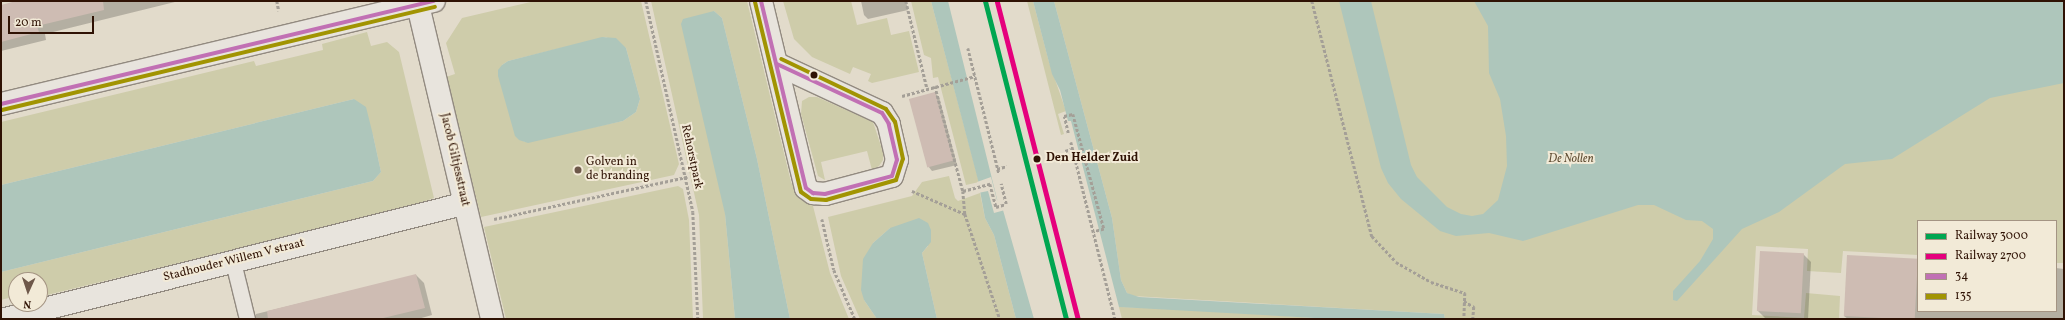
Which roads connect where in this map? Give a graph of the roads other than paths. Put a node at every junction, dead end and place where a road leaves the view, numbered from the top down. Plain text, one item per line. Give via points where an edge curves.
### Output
1 (761, 1) edge
2 (423, 2) edge
3 (777, 64) junction
4 (1, 104) edge
5 (466, 214) junction
6 (233, 262) junction
7 (4, 319) edge
8 (247, 319) edge
9 (492, 319) edge

1 - 3 street
2 - 4 street
2 - 5 street, Jacob Giltjesstraat
3 - 3 street via 806,188 819,194 892,176 897,160 889,124 882,113
5 - 6 street, Stadhouder Willem V straat
5 - 9 street, Jacob Giltjesstraat
6 - 7 street, Stadhouder Willem V straat
6 - 8 lane

